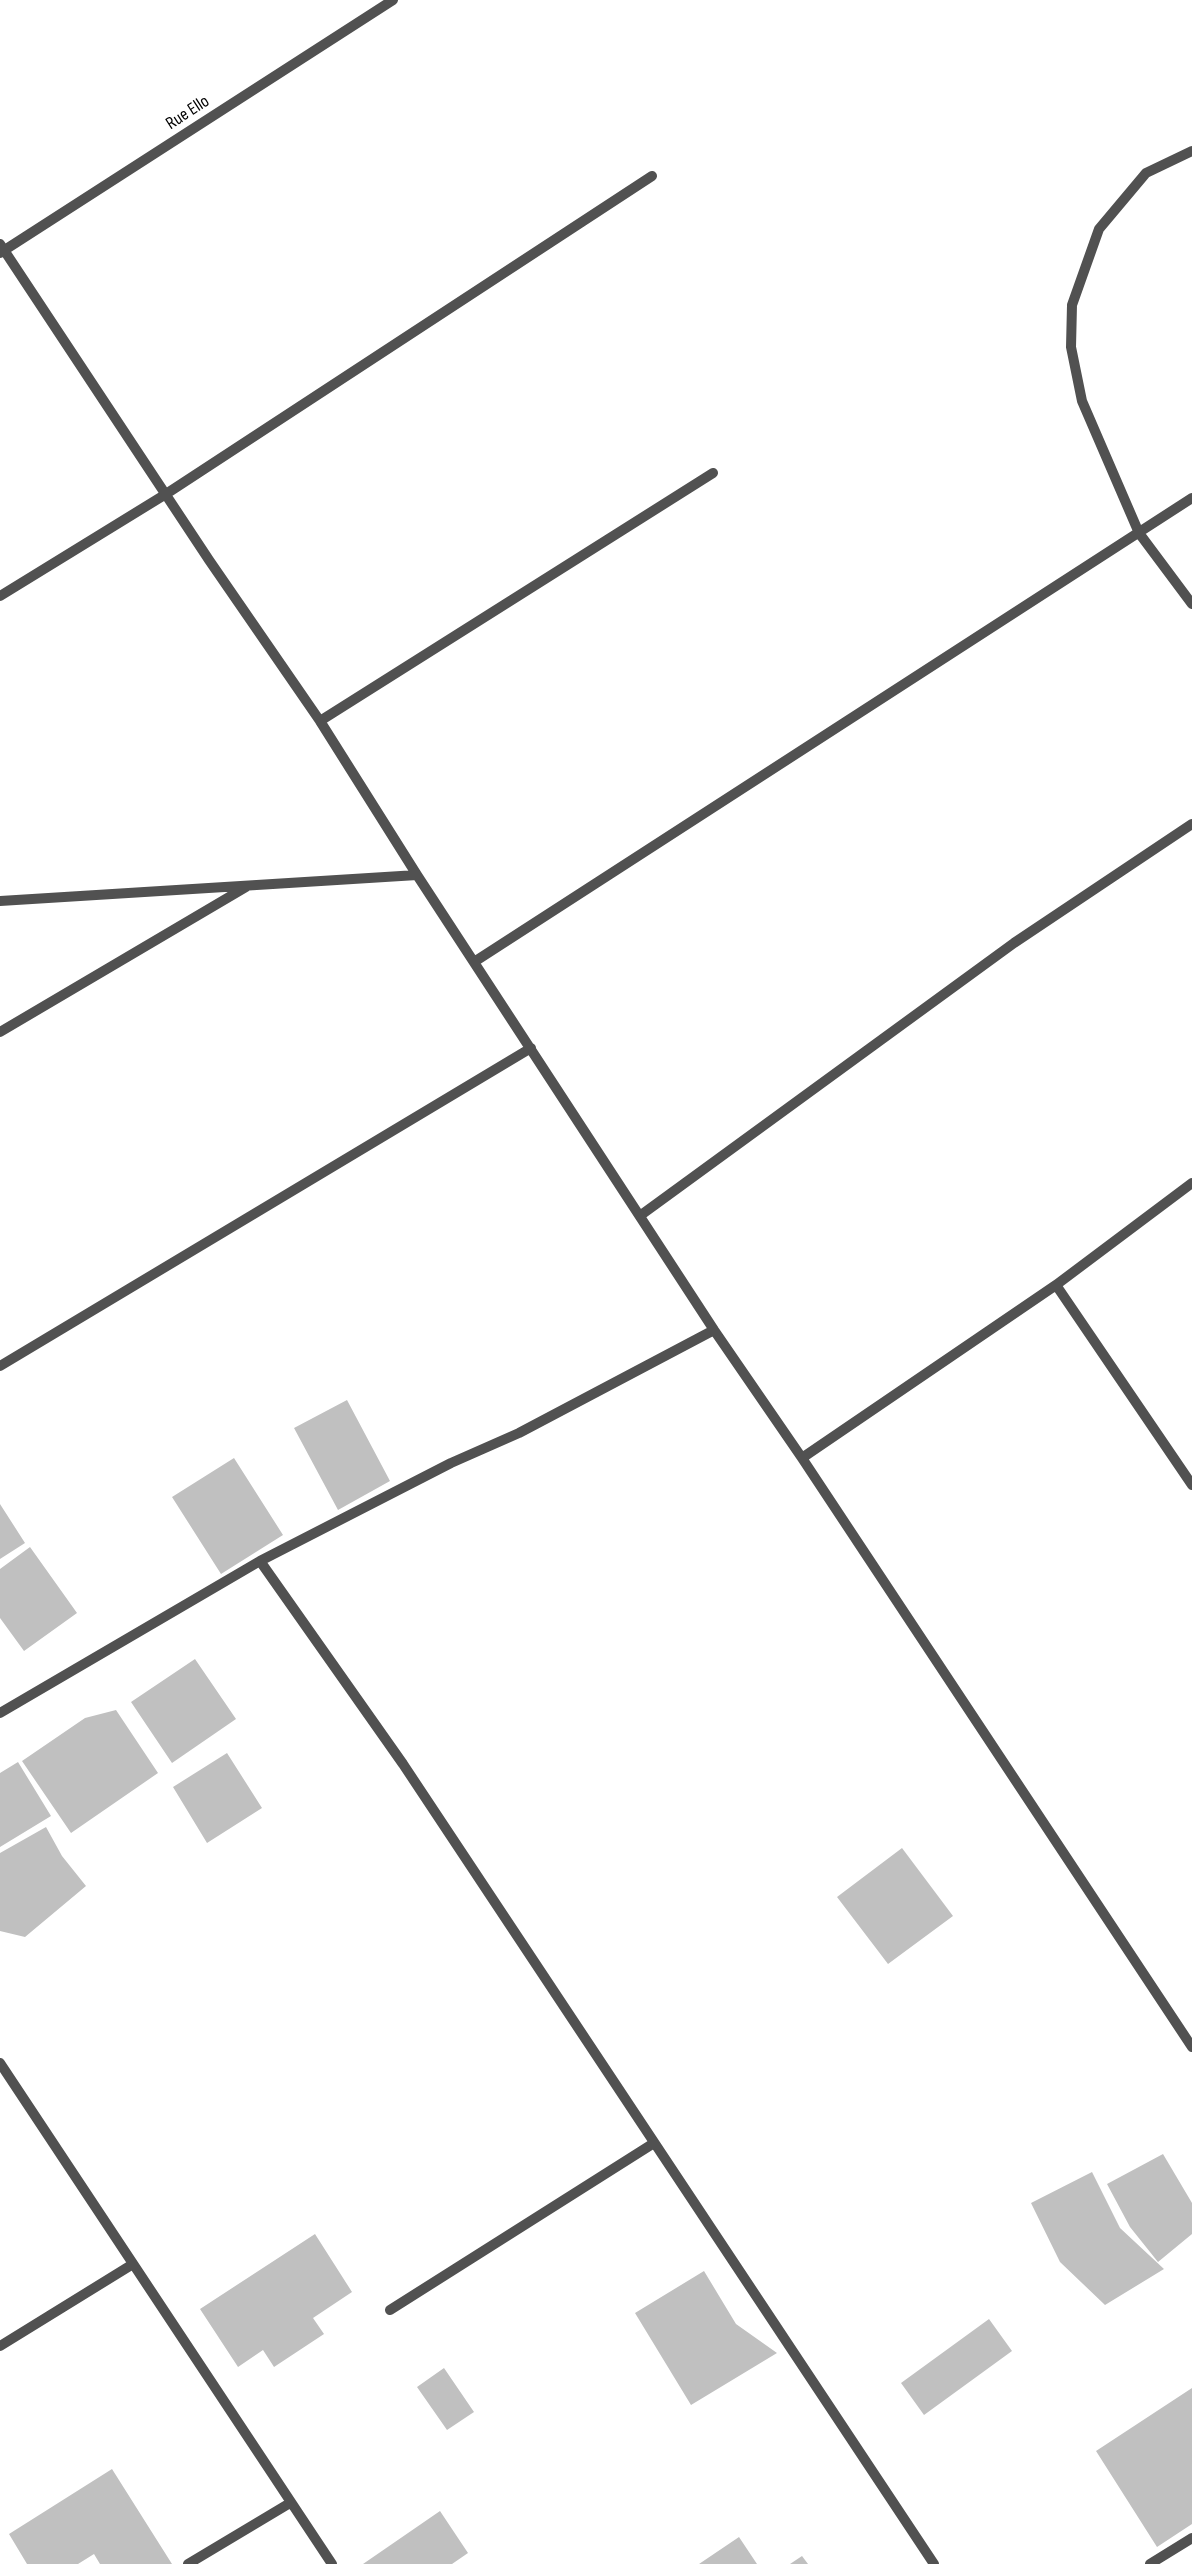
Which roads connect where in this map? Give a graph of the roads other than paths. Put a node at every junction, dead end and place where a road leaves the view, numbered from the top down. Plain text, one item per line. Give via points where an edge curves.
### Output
1 (393, 0) edge
2 (1192, 151) edge
3 (652, 176) dead end
4 (1, 249) edge
5 (713, 472) dead end
6 (166, 494) junction
7 (1192, 498) edge
8 (1139, 533) junction
9 (0, 596) edge
10 (1192, 604) edge
11 (320, 721) junction
12 (1192, 824) edge
13 (417, 875) junction
14 (249, 886) junction
15 (0, 901) edge
16 (474, 962) junction
17 (0, 1032) edge
18 (531, 1048) junction
19 (1192, 1183) edge
20 (642, 1216) junction
21 (1056, 1285) junction
22 (714, 1330) junction
23 (0, 1366) edge
24 (802, 1458) junction
25 (1192, 1485) edge
26 (260, 1561) junction
27 (0, 1713) edge
28 (1192, 2047) edge
29 (0, 2063) edge
30 (654, 2143) junction
31 (133, 2264) junction
32 (390, 2310) dead end
33 (0, 2346) edge
34 (290, 2503) junction
35 (1192, 2538) edge
36 (188, 2564) edge
37 (332, 2564) edge
38 (934, 2564) edge
39 (1150, 2564) edge

1 - 4 street, Rue Ello
2 - 8 street via 1146,173 1099,229 1072,305 1071,347 1082,401
3 - 6 street
4 - 6 street
5 - 11 street
6 - 9 street
6 - 11 street
7 - 8 street
8 - 10 street
8 - 16 street
11 - 13 street
12 - 20 street via 1014,943
13 - 14 street
13 - 16 street
14 - 15 street
14 - 17 street
16 - 18 street
18 - 20 street
18 - 23 street
19 - 21 street
20 - 22 street
21 - 24 street
21 - 25 street
22 - 24 street
22 - 26 street via 519,1433 451,1463
24 - 28 street
26 - 27 street
26 - 30 street via 403,1764
29 - 31 street
30 - 32 street
30 - 38 street
31 - 33 street
31 - 34 street
34 - 36 street
34 - 37 street
35 - 39 street

